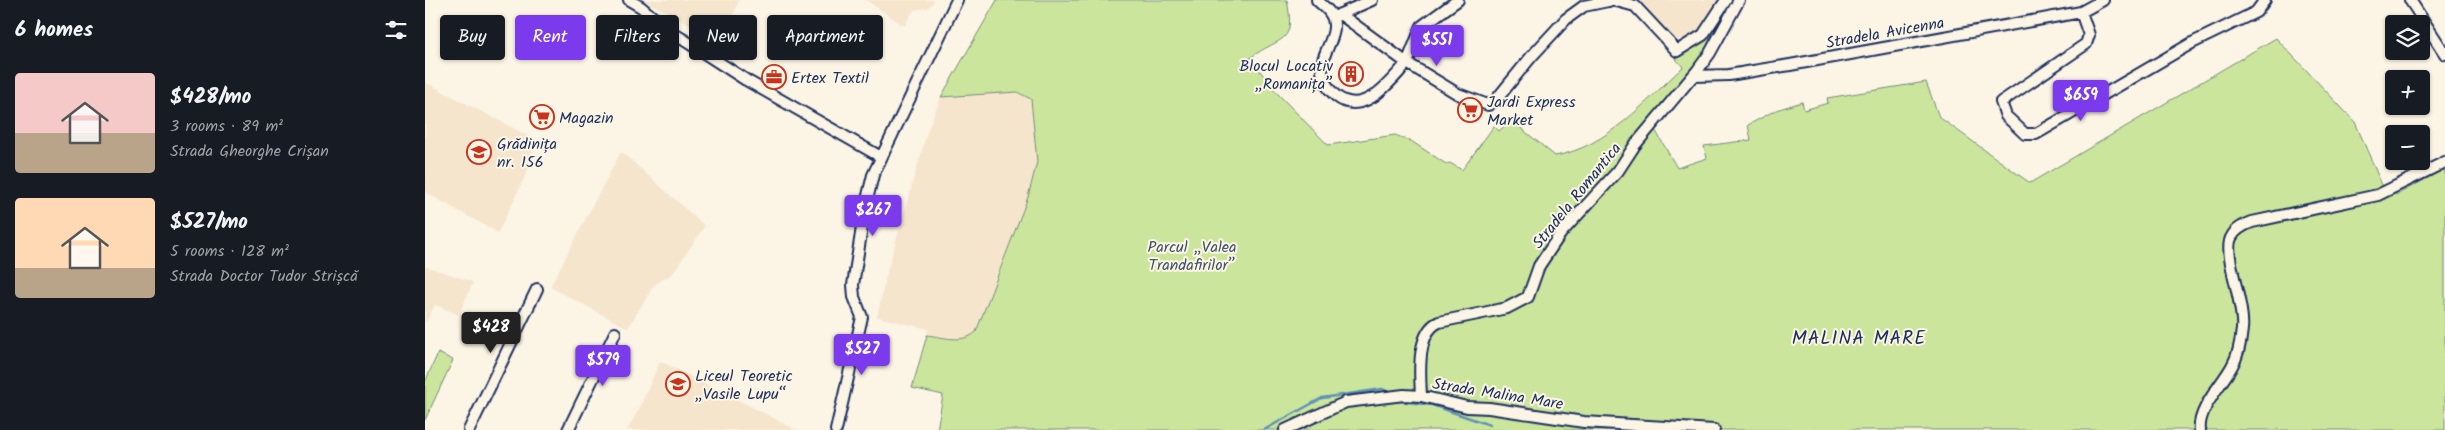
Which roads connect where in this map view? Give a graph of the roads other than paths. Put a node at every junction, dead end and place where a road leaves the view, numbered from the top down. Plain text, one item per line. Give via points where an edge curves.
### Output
1 (629, 0) edge
2 (957, 0) edge
3 (1317, 0) edge
4 (1372, 0) edge
5 (1458, 0) edge
6 (1726, 0) edge
7 (1739, 0) edge
8 (2103, 0) edge
9 (2265, 0) edge
10 (2410, 0) edge
11 (2081, 12) junction
12 (1337, 16) junction
13 (2445, 54) edge
14 (1407, 63) junction
15 (1694, 76) junction
16 (881, 157) junction
17 (2445, 162) edge
18 (537, 289) dead end
19 (615, 333) dead end
20 (1421, 396) junction
21 (469, 430) edge
22 (569, 430) edge
23 (836, 430) edge
24 (1285, 430) edge
25 (1714, 430) edge
26 (2200, 430) edge

1 - 16 street via 746,80
2 - 16 street
3 - 12 street
4 - 12 street
5 - 14 street via 1421,26
6 - 14 street via 1703,35 1677,51 1635,6 1613,0 1584,6 1566,19 1496,100 1488,105 1458,94
7 - 15 street, Stradela Romantica via 1710,54
8 - 11 street, Stradela Avicenna
9 - 11 street via 2256,12 2192,43 2036,134 2025,134 2006,116 2001,102 2086,44 2089,35
10 - 13 street
11 - 15 street, Stradela Avicenna via 1790,65
12 - 14 street
12 - 14 street via 1321,71 1326,85 1339,98 1355,103 1372,98
15 - 20 street, Stradela Romantica via 1635,145 1618,171 1561,233 1539,266 1528,297 1507,308 1439,322 1430,328 1424,340 1420,370
16 - 23 street via 866,203 853,285 862,317
17 - 26 street via 2378,194 2239,227 2231,238 2230,250 2241,303 2242,328 2233,365 2203,414
18 - 21 street
19 - 22 street
20 - 24 street, Strada Malina Mare via 1390,395 1346,402
20 - 25 street, Strada Malina Mare via 1467,407 1584,422

